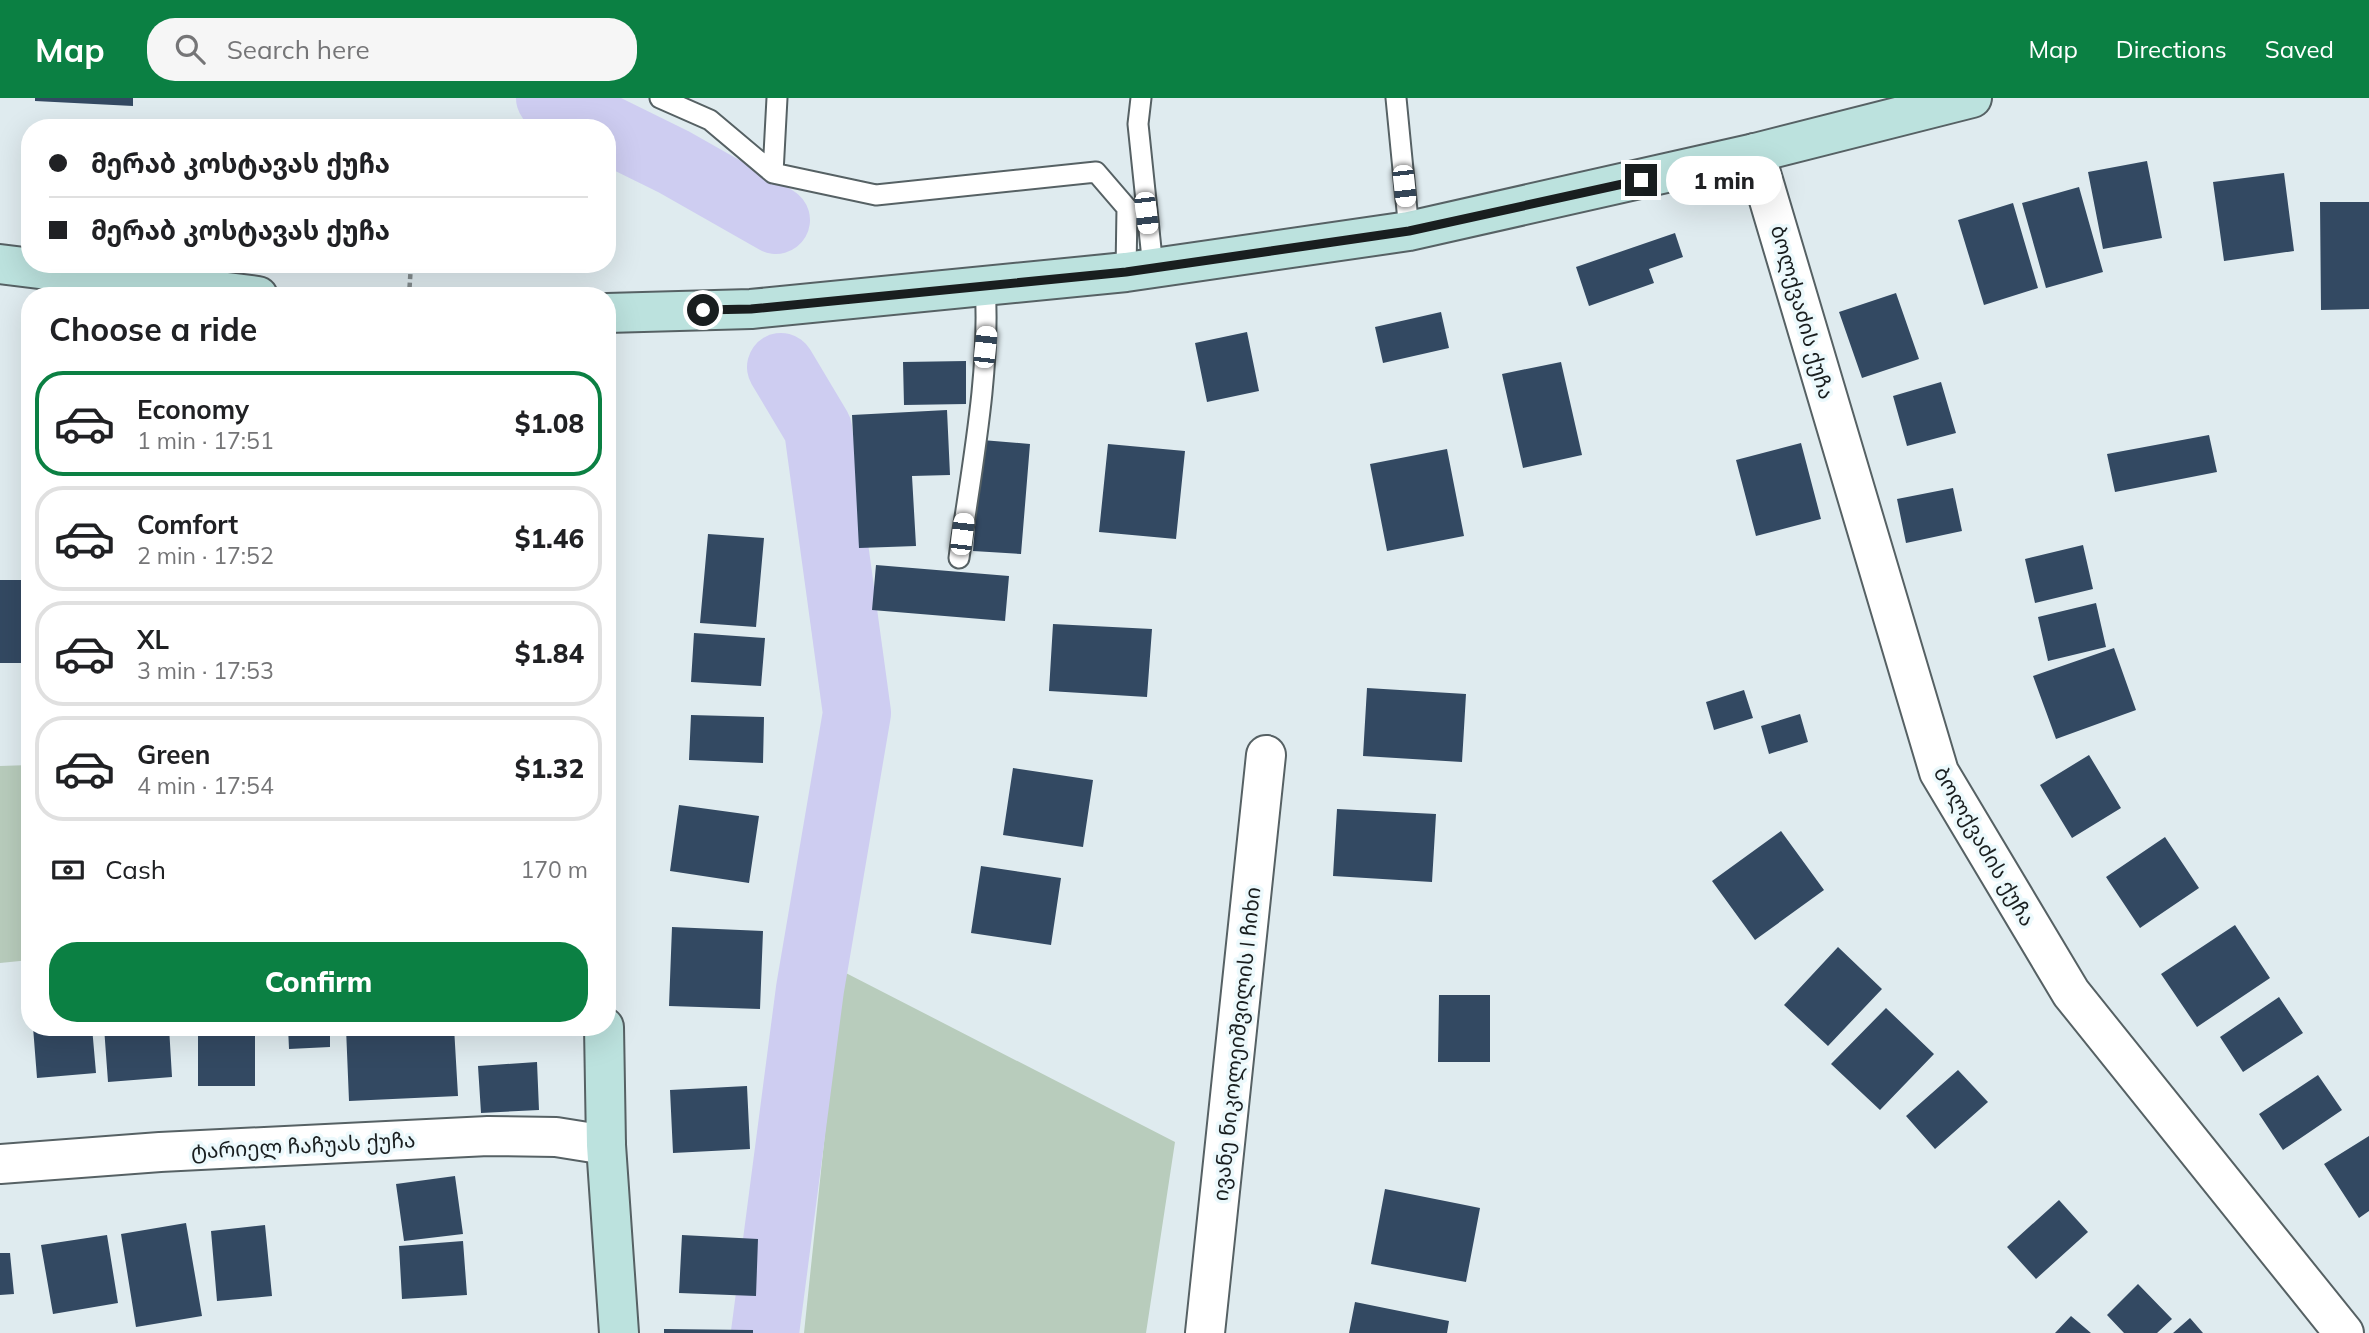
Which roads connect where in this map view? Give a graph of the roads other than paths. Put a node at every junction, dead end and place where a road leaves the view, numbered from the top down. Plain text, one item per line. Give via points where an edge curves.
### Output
1 (660, 98) edge
2 (777, 98) edge
3 (1141, 98) edge
4 (1396, 98) edge
5 (1972, 98) edge
6 (1755, 153) junction
7 (774, 173) junction
8 (1409, 231) junction
9 (0, 264) edge
10 (21, 267) edge
11 (1139, 270) junction
12 (73, 273) edge
13 (985, 285) junction
14 (185, 287) edge
15 (616, 313) edge
16 (959, 558) dead end
17 (1266, 755) dead end
18 (604, 1036) edge
19 (606, 1146) junction
20 (0, 1164) edge
21 (619, 1333) edge
22 (1205, 1333) edge
23 (2344, 1333) edge

1 - 7 lane via 710,120
2 - 7 lane
3 - 11 lane
4 - 8 lane
5 - 6 main road
6 - 8 main road
6 - 23 street, ბოლქვაძის ქუჩა via 1939,772 2071,993
7 - 11 lane via 876,195 1096,172 1127,208
8 - 11 main road
9 - 10 main road
11 - 13 main road
12 - 14 main road
13 - 15 main road via 751,309
13 - 16 lane via 987,326 979,411
17 - 22 street, ივანე ნიკოლეიშვილის I ჩიხი
18 - 19 main road
19 - 20 street, ტარიელ ჩაჩუას ქუჩა via 556,1136 488,1136
19 - 21 main road

